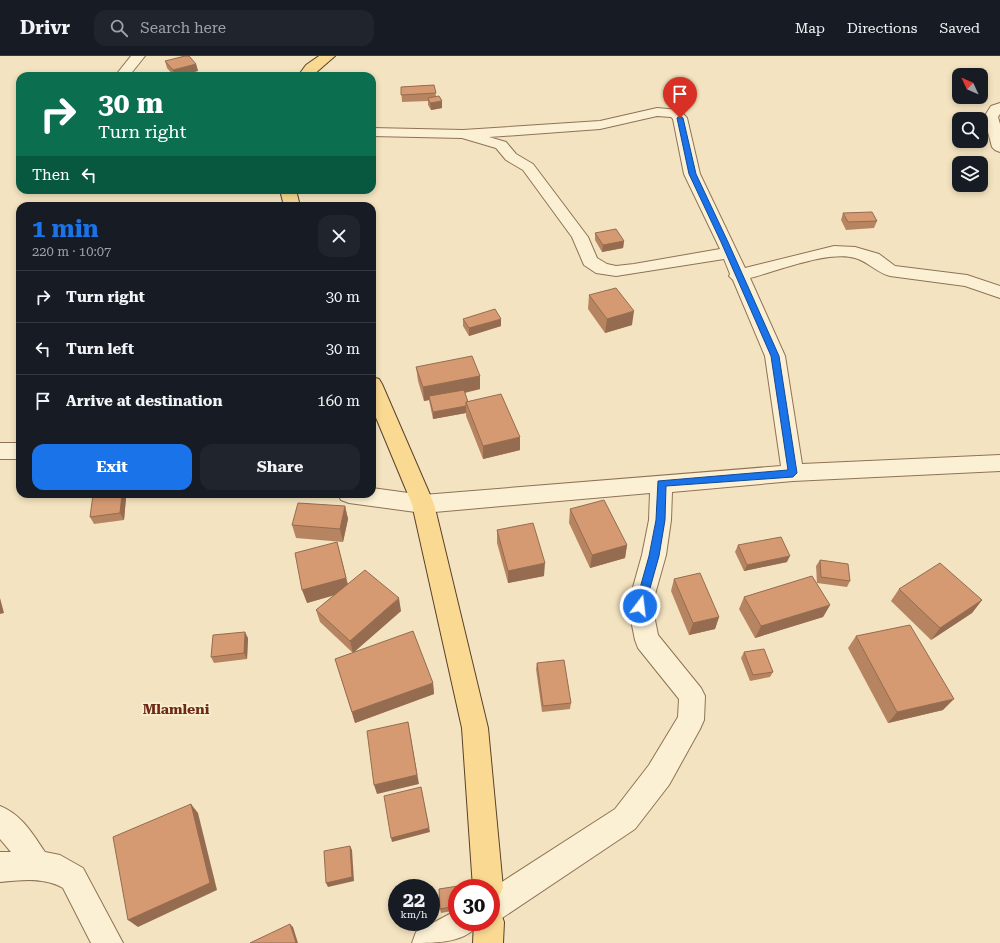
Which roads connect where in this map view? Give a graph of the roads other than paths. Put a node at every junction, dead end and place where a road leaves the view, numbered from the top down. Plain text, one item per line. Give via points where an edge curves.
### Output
1 (138, 56) edge
2 (328, 56) edge
3 (125, 72) edge
4 (308, 72) edge
5 (1000, 107) edge
6 (376, 132) edge
7 (463, 134) junction
8 (1000, 146) edge
9 (729, 253) junction
10 (738, 276) junction
11 (1000, 292) edge
12 (376, 393) edge
13 (0, 451) edge
14 (16, 451) edge
15 (1000, 463) edge
16 (793, 473) junction
17 (661, 483) junction
18 (376, 498) edge
19 (423, 504) junction
20 (0, 820) edge
21 (36, 865) junction
22 (0, 867) edge
23 (487, 879) edge
24 (500, 901) edge
25 (448, 931) edge
26 (489, 931) edge
27 (108, 943) edge
28 (426, 943) edge
29 (488, 943) edge

1 - 3 street
2 - 4 main road
5 - 8 street via 991,117
6 - 7 street
7 - 9 street via 501,145 511,157 528,167 580,237 590,261 602,269 634,269
7 - 9 street via 600,125 643,114 674,113 683,124 692,174
9 - 10 street
10 - 11 street via 834,251 854,252 873,258 890,270 967,281
10 - 16 street via 775,356
12 - 19 main road
13 - 14 street
15 - 16 street
16 - 17 street
17 - 19 street
17 - 24 street via 660,520 654,556 640,606 647,640 692,696 691,720 659,775 625,819
18 - 19 street
19 - 23 main road via 476,728
20 - 21 street via 16,834
21 - 22 street
21 - 27 street via 60,870 73,878
25 - 28 street
26 - 29 main road

